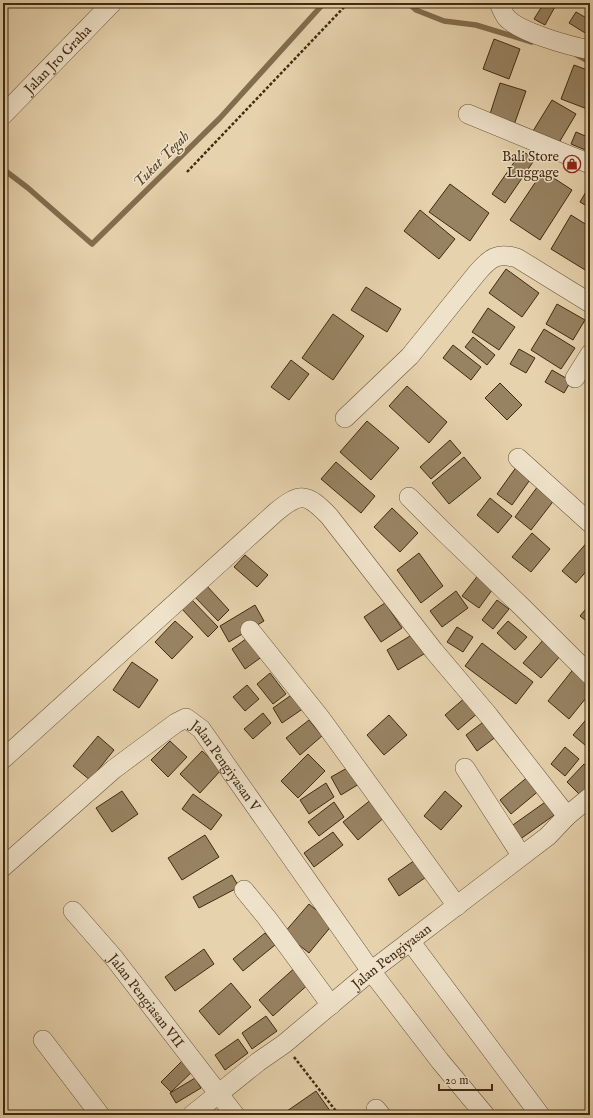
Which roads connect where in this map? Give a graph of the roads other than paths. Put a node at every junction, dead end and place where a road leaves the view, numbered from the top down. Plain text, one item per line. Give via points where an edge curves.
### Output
1 (112, 3) edge
2 (499, 3) edge
3 (590, 50) edge
4 (468, 114) dead end
5 (3, 115) edge
6 (590, 164) edge
7 (590, 303) edge
8 (590, 354) edge
9 (575, 378) dead end
10 (345, 418) dead end
11 (518, 458) dead end
12 (409, 497) dead end
13 (590, 523) edge
14 (250, 630) dead end
15 (590, 675) edge
16 (3, 759) edge
17 (465, 768) dead end
18 (590, 798) edge
19 (567, 816) junction
20 (521, 855) junction
21 (3, 867) edge
22 (244, 890) dead end
23 (457, 906) junction
24 (73, 911) dead end
25 (410, 941) junction
26 (371, 970) junction
27 (331, 1005) junction
28 (44, 1040) dead end
29 (218, 1093) junction
30 (100, 1115) edge
31 (192, 1115) edge
32 (236, 1115) edge
33 (485, 1115) edge
34 (540, 1115) edge

1 - 5 street, Jalan Jro Graha
2 - 3 street via 506,17 514,24 546,38
4 - 6 street
7 - 10 street via 517,258 506,254 488,260 410,356
8 - 9 street
11 - 13 street
12 - 15 street
14 - 23 street via 322,720
16 - 19 street via 276,512 298,497 307,498 318,504 329,516
17 - 20 street
18 - 19 street, Jalan Pengiyasan
19 - 20 street, Jalan Pengiyasan via 548,836
20 - 23 street, Jalan Pengiyasan
21 - 26 street, Jalan Pengiyasan V via 114,769 157,736 186,718 201,729
22 - 27 street
23 - 25 street, Jalan Pengiyasan
24 - 29 street, Jalan Pengiasan VII via 114,958
25 - 26 street, Jalan Pengiyasan
25 - 34 street
26 - 27 street, Jalan Pengiyasan
26 - 33 street via 440,1061
27 - 29 street, Jalan Pengiyasan
28 - 30 street
29 - 31 street, Jalan Pengiyasan
29 - 32 street, Jalan Pengiasan VII

